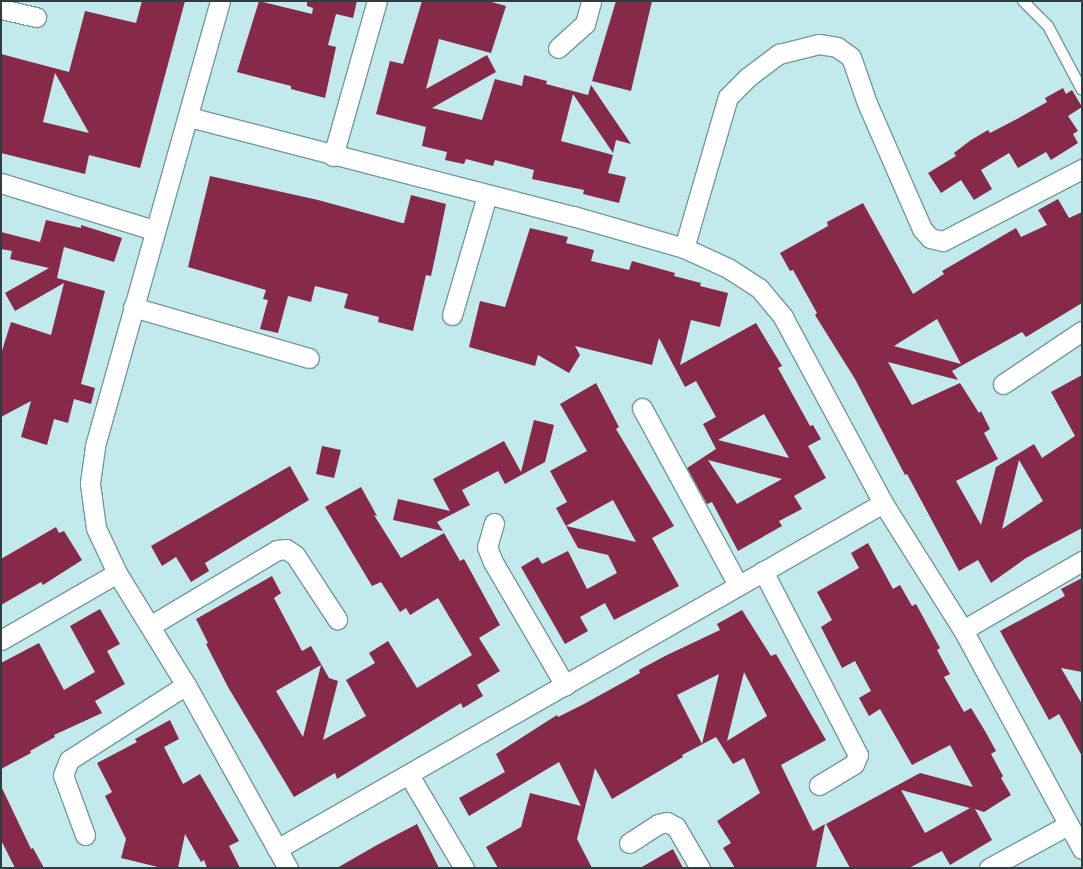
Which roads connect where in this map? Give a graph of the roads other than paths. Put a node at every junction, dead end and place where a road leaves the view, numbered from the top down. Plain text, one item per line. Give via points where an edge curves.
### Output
1 (220, 1) edge
2 (377, 1) edge
3 (591, 1) edge
4 (1023, 1) edge
5 (1, 9) edge
6 (36, 17) dead end
7 (558, 48) dead end
8 (1082, 90) edge
9 (189, 117) junction
10 (333, 156) junction
11 (1082, 169) edge
12 (1, 183) edge
13 (487, 194) junction
14 (154, 230) junction
15 (684, 248) junction
16 (133, 307) junction
17 (452, 315) dead end
18 (1082, 331) edge
19 (309, 358) dead end
20 (1003, 384) dead end
21 (642, 408) dead end
22 (883, 503) junction
23 (494, 523) dead end
24 (1082, 561) edge
25 (763, 571) junction
26 (117, 573) junction
27 (738, 585) junction
28 (337, 619) dead end
29 (150, 626) junction
30 (963, 630) junction
31 (1, 640) edge
32 (186, 685) junction
33 (565, 685) junction
34 (409, 775) junction
35 (818, 785) dead end
36 (1068, 825) junction
37 (85, 835) dead end
38 (629, 843) dead end
39 (277, 849) junction
40 (1082, 849) edge
41 (288, 868) edge
42 (464, 868) edge
43 (700, 868) edge
44 (989, 868) edge

1 - 9 street
2 - 10 street
3 - 7 street via 585,24
4 - 8 lane via 1048,26
5 - 6 street
9 - 10 street
9 - 14 street
10 - 13 street
11 - 15 street via 943,241 930,238 922,229 867,103 851,57 837,47 819,44 779,54 748,77 728,98
12 - 14 street
13 - 15 street
13 - 17 street
14 - 16 street
15 - 22 street via 728,268 759,288 783,317
16 - 19 street
16 - 26 street via 95,447 90,484 96,528
18 - 20 street
21 - 27 street
22 - 25 street
22 - 30 street
23 - 33 street via 488,548 493,562
24 - 30 street
25 - 27 street
25 - 35 street via 858,755 854,764
26 - 29 street
26 - 31 street
27 - 33 street
28 - 29 street via 295,555 286,549 277,550
29 - 32 street
30 - 36 street
32 - 37 street via 69,760 62,776
32 - 39 street
33 - 34 street
34 - 39 street
34 - 42 street
36 - 40 street
36 - 44 street
38 - 43 street via 658,824 667,822 676,827
39 - 41 street

